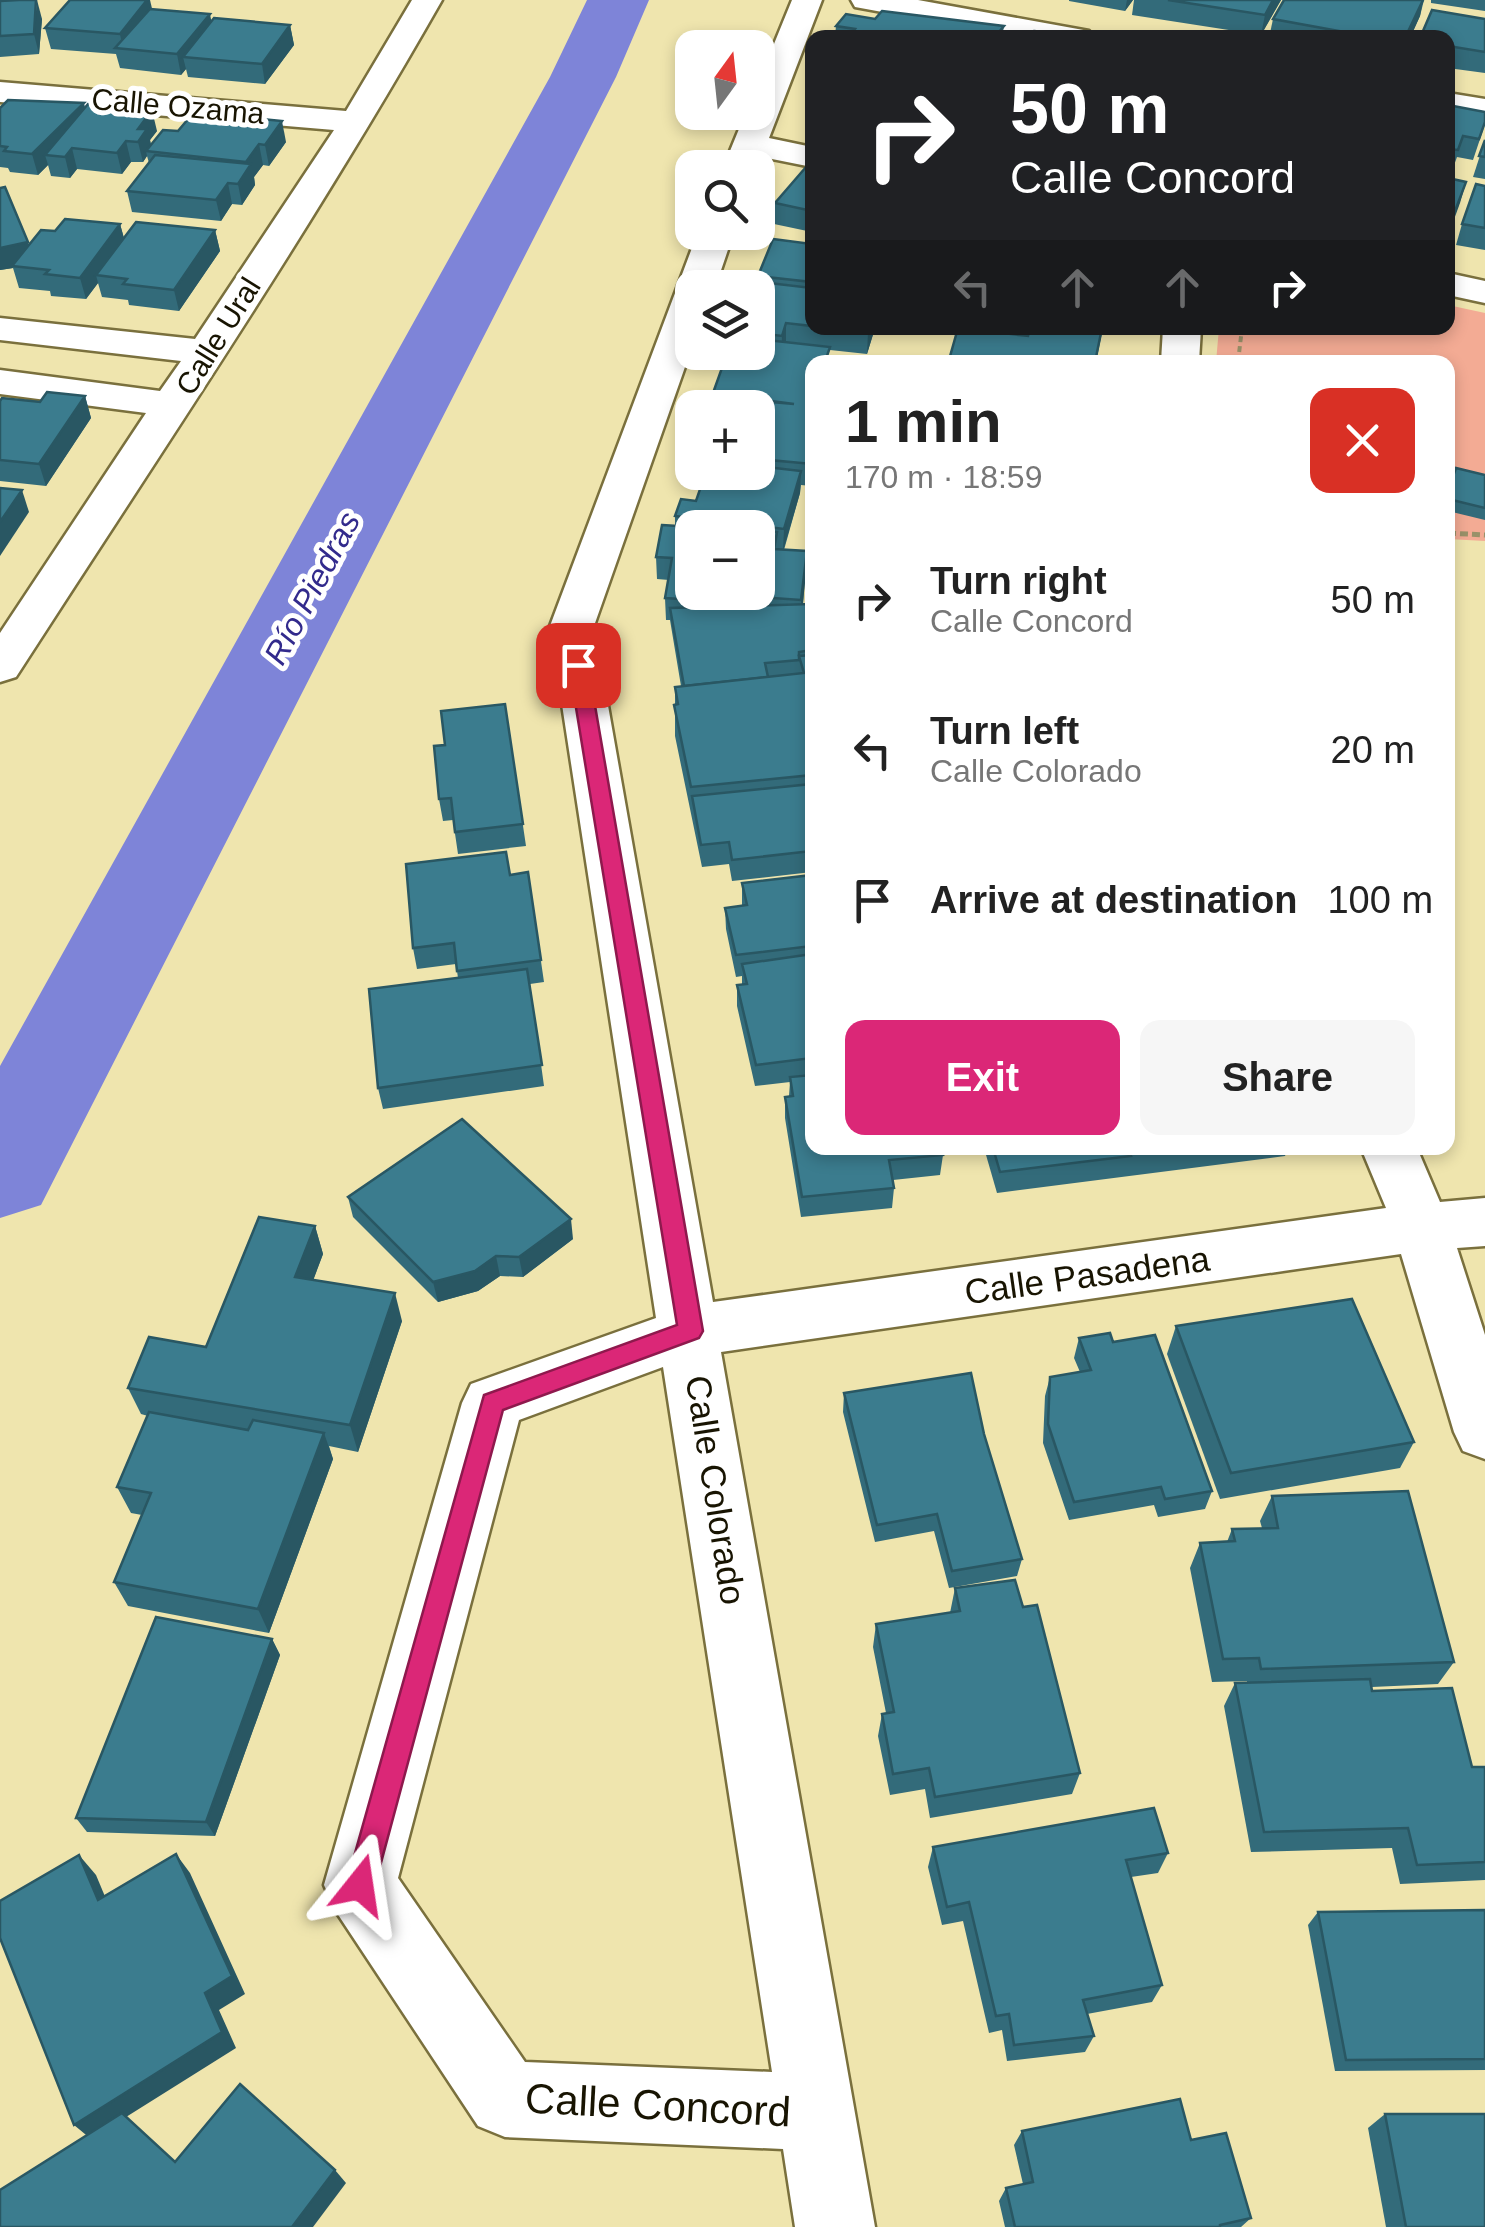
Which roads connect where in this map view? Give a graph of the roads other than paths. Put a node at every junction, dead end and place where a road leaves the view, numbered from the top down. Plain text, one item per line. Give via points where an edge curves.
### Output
1 (427, 0) edge
2 (807, 0) edge
3 (866, 0) edge
4 (1033, 30) edge
5 (0, 92) edge
6 (1455, 103) edge
7 (1485, 109) edge
8 (356, 122) junction
9 (746, 150) edge
10 (775, 156) edge
11 (805, 157) edge
12 (1455, 286) edge
13 (1485, 292) edge
14 (0, 329) edge
15 (675, 343) edge
16 (206, 352) junction
17 (0, 382) edge
18 (174, 404) junction
19 (0, 667) edge
20 (1391, 1155) edge
21 (1485, 1222) edge
22 (1422, 1227) junction
23 (690, 1331) junction
24 (1485, 1432) edge
25 (818, 2112) junction
26 (835, 2227) edge

1 - 8 street, Calle Ural
2 - 9 street
3 - 4 street
5 - 8 street, Calle Ozama
6 - 7 street
8 - 16 street, Calle Ural
10 - 11 street
12 - 13 street
14 - 16 street
15 - 23 street, Calle Colorado via 572,626
16 - 18 street, Calle Ural
17 - 18 street
18 - 19 street, Calle Ural
20 - 22 street
21 - 22 street, Calle Pasadena
22 - 23 street, Calle Pasadena
22 - 24 street
23 - 25 street, Calle Colorado
23 - 25 street, Calle Concord via 492,1403 360,1885 505,2099
25 - 26 street, Calle Colorado

